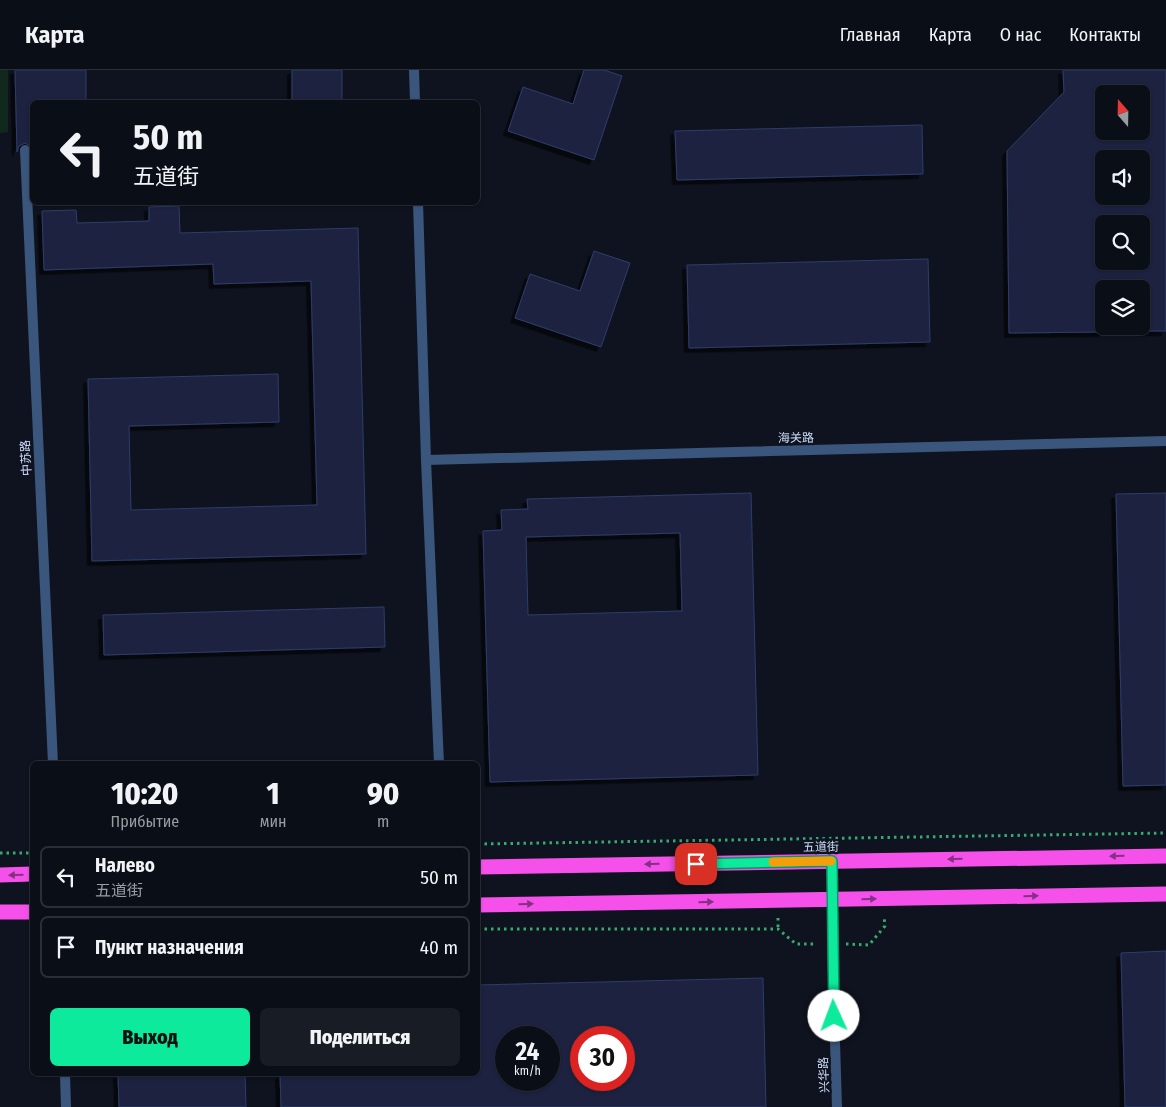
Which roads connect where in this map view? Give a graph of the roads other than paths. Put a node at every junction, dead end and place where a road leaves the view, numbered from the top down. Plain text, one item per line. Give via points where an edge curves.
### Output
1 (414, 70) edge
2 (415, 100) edge
3 (25, 150) dead end
4 (418, 205) edge
5 (1166, 441) edge
6 (426, 460) junction
7 (53, 761) edge
8 (439, 761) edge
9 (1166, 856) edge
10 (832, 861) junction
11 (480, 867) edge
12 (30, 874) edge
13 (0, 875) edge
14 (1166, 894) edge
15 (831, 900) junction
16 (480, 905) edge
17 (0, 912) edge
18 (30, 912) edge
19 (65, 1076) edge
20 (66, 1107) edge
21 (837, 1107) edge

1 - 2 street
3 - 7 street, 中苏路
4 - 6 street
5 - 6 street, 海关路
6 - 8 street
9 -> 10 highway, 五道街
10 -> 11 highway, 五道街
10 - 15 street, 兴华路
12 -> 13 highway
15 -> 14 highway
16 -> 15 highway
15 - 21 street, 兴华路
17 - 18 highway
19 - 20 street

